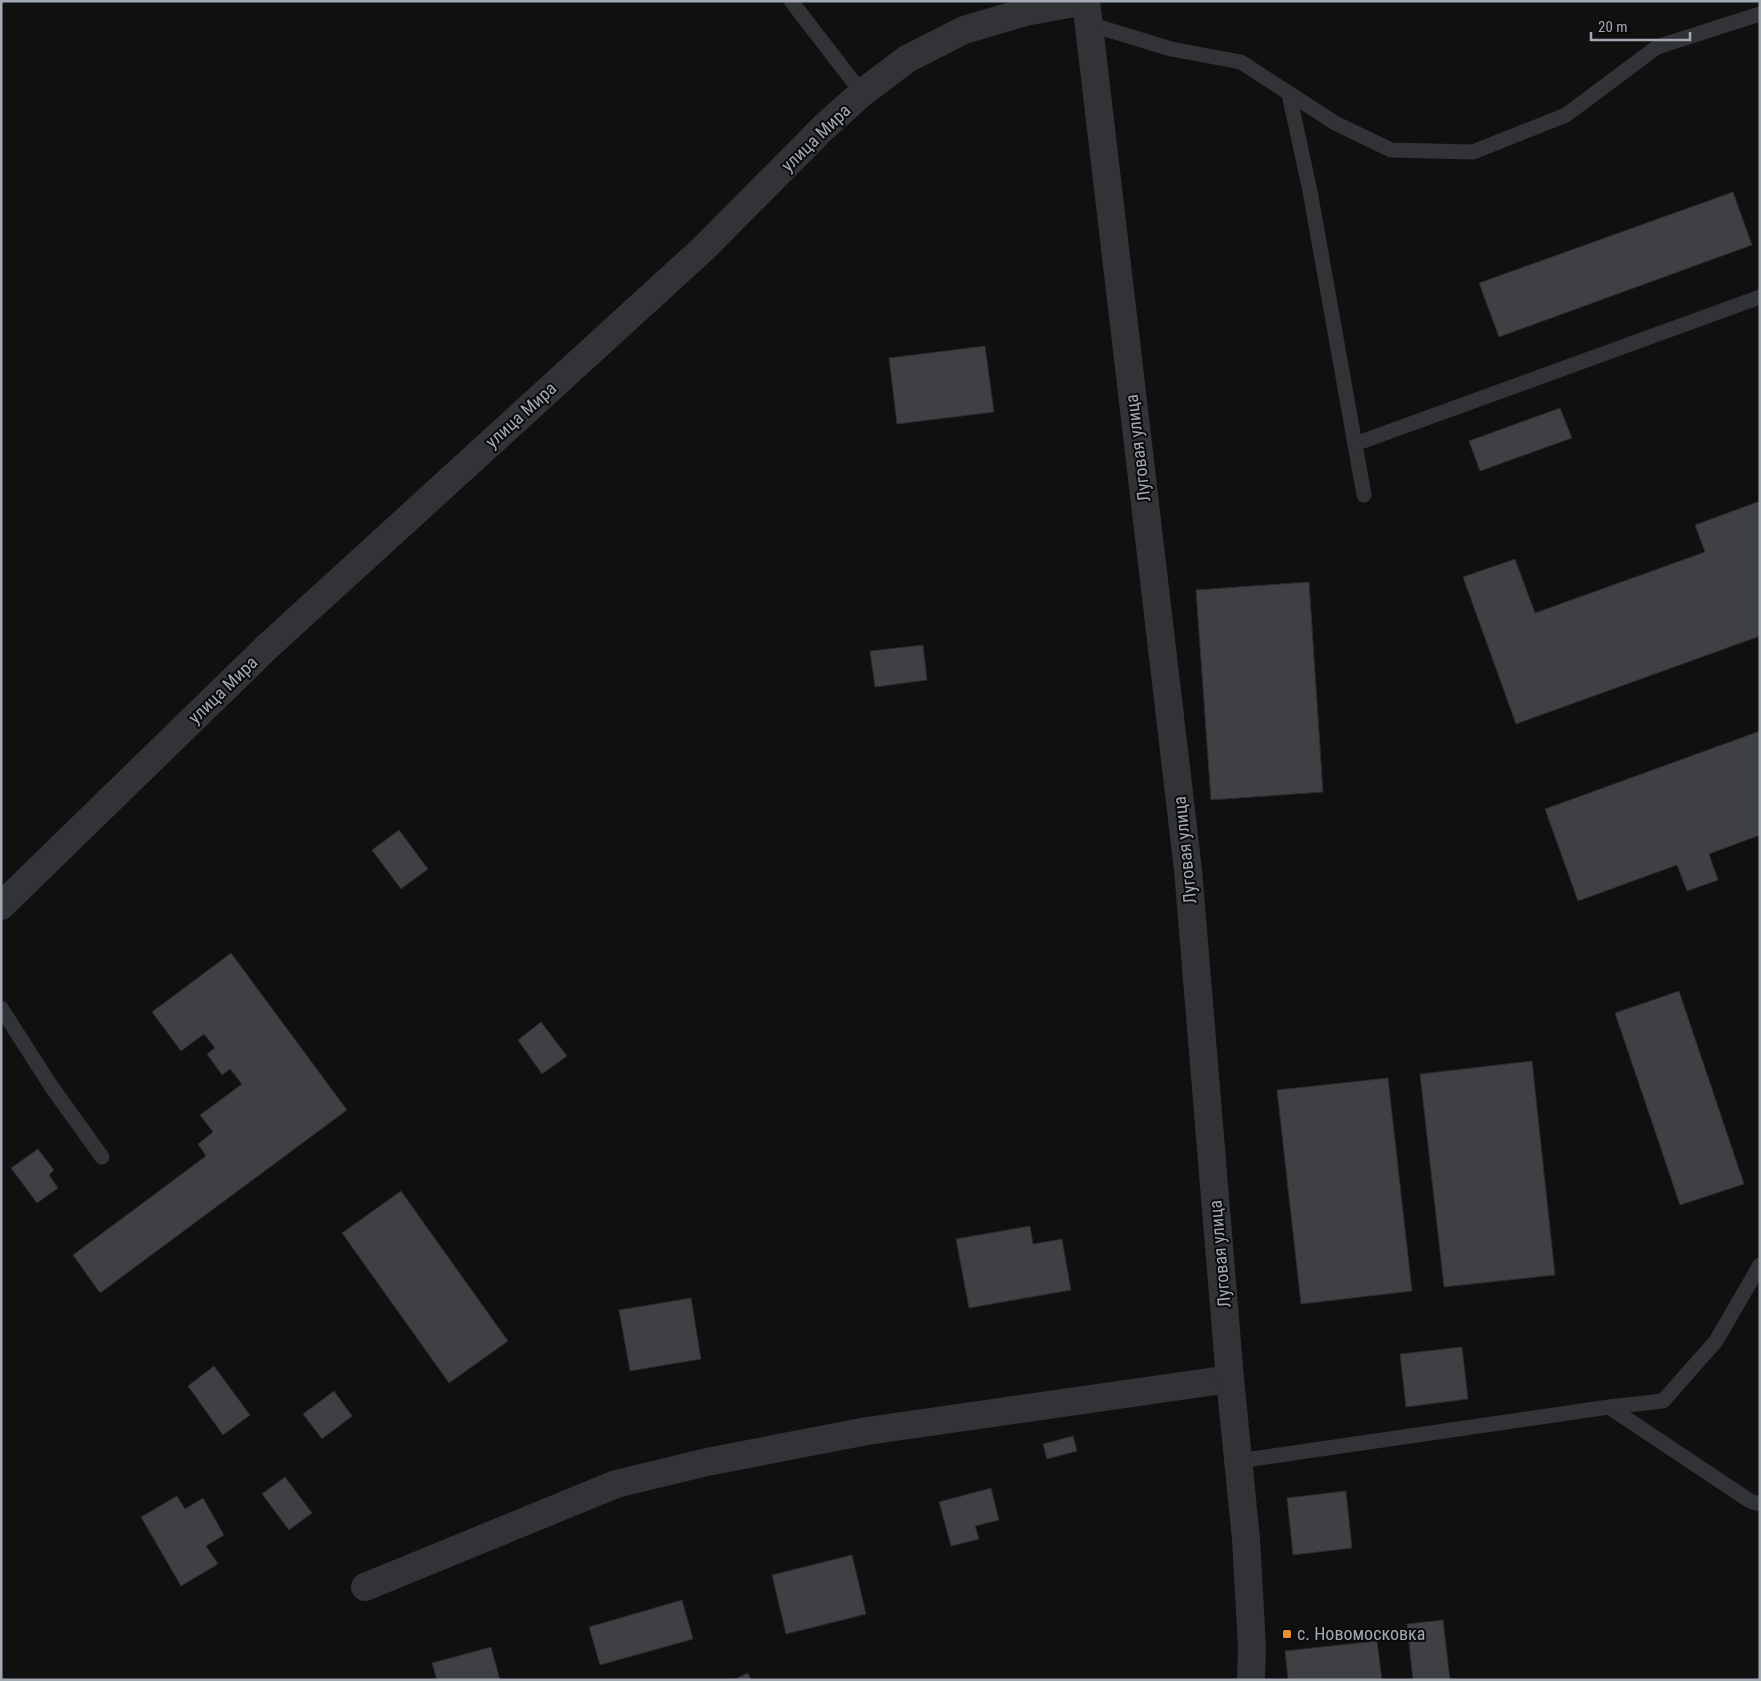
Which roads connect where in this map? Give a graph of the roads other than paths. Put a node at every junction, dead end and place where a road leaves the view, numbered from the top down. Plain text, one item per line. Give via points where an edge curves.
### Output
1 (791, 1) edge
2 (1087, 9) edge
3 (1760, 14) edge
4 (862, 94) junction
5 (1289, 94) junction
6 (1760, 297) edge
7 (1355, 444) junction
8 (1364, 495) dead end
9 (1, 906) edge
10 (1, 1008) edge
11 (102, 1157) dead end
12 (1760, 1265) edge
13 (1230, 1379) junction
14 (1610, 1406) junction
15 (1238, 1461) junction
16 (1760, 1504) edge
17 (365, 1587) dead end
18 (1251, 1680) edge

1 - 4 lane
2 - 4 street, улица Мира via 1025,12 964,30 907,59
2 - 5 lane via 1171,48 1241,62
2 - 13 street, Луговая улица via 1188,870
3 - 5 lane via 1658,47 1566,115 1473,152 1391,150 1335,123
4 - 9 street, улица Мира via 703,249 267,647
5 - 7 lane via 1310,191
6 - 7 lane
7 - 8 lane
10 - 11 lane
12 - 14 lane via 1716,1341 1663,1401
13 - 15 street, Луговая улица
13 - 17 street via 867,1431 706,1462 616,1484
14 - 15 lane
14 - 16 lane via 1750,1501
15 - 18 street, Луговая улица via 1246,1539

